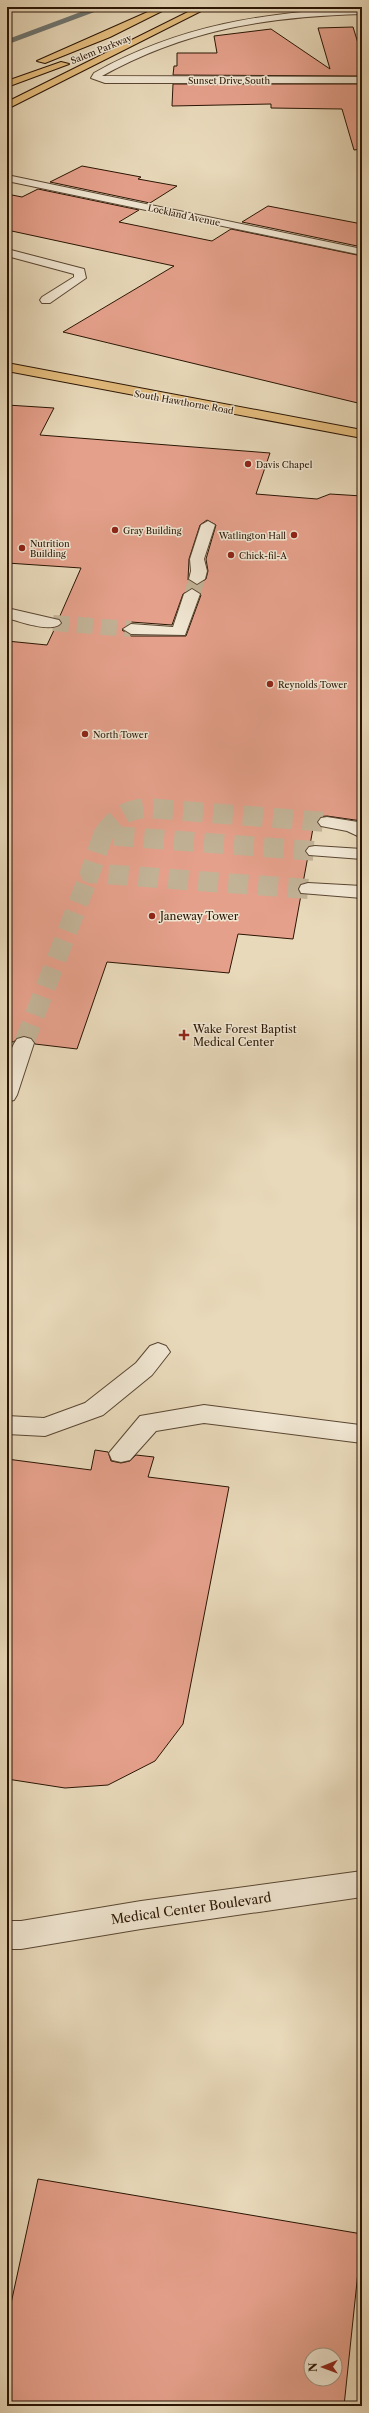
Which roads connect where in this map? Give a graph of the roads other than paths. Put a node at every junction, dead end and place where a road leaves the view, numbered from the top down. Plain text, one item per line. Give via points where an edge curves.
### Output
1 (166, 7) edge
2 (192, 7) edge
3 (205, 7) edge
4 (362, 11) edge
5 (31, 65) dead end
6 (362, 80) edge
7 (7, 84) edge
8 (7, 106) edge
9 (7, 178) edge
10 (264, 232) junction
11 (249, 241) dead end
12 (7, 252) edge
13 (362, 252) edge
14 (346, 262) dead end
15 (46, 300) dead end
16 (7, 367) edge
17 (362, 434) edge
18 (208, 525) dead end
19 (196, 579) tunnel mouth
20 (192, 594) tunnel mouth
21 (7, 613) edge
22 (53, 623) tunnel mouth
23 (131, 629) tunnel mouth
24 (327, 822) tunnel mouth
25 (362, 833) edge
26 (315, 850) tunnel mouth
27 (362, 854) edge
28 (308, 889) tunnel mouth
29 (362, 892) edge
30 (24, 1043) tunnel mouth
31 (7, 1095) edge
32 (158, 1352) dead end
33 (7, 1425) edge
34 (360, 1434) dead end
35 (121, 1453) dead end
36 (362, 1884) edge
37 (12, 1938) edge

1 - 5 main road, Salem Parkway via 106,35
2 - 7 main road, Salem Parkway via 102,50
3 - 8 main road
4 - 6 street, Sunset Drive South via 260,21 171,38 113,65 96,78
9 - 10 street, Lockland Avenue
10 - 11 street
10 - 13 street, Lockland Avenue
12 - 15 street via 80,272 80,278
13 - 14 street
16 - 17 main road, South Hawthorne Road
18 - 19 street via 197,559 199,571
20 - 23 street via 179,632
21 - 22 street
24 - 25 street via 352,826
26 - 27 street
28 - 29 street
30 - 31 street
32 - 33 street via 144,1369 94,1409 45,1427
34 - 35 street via 204,1414 150,1423
36 - 37 street, Medical Center Boulevard via 141,1915

